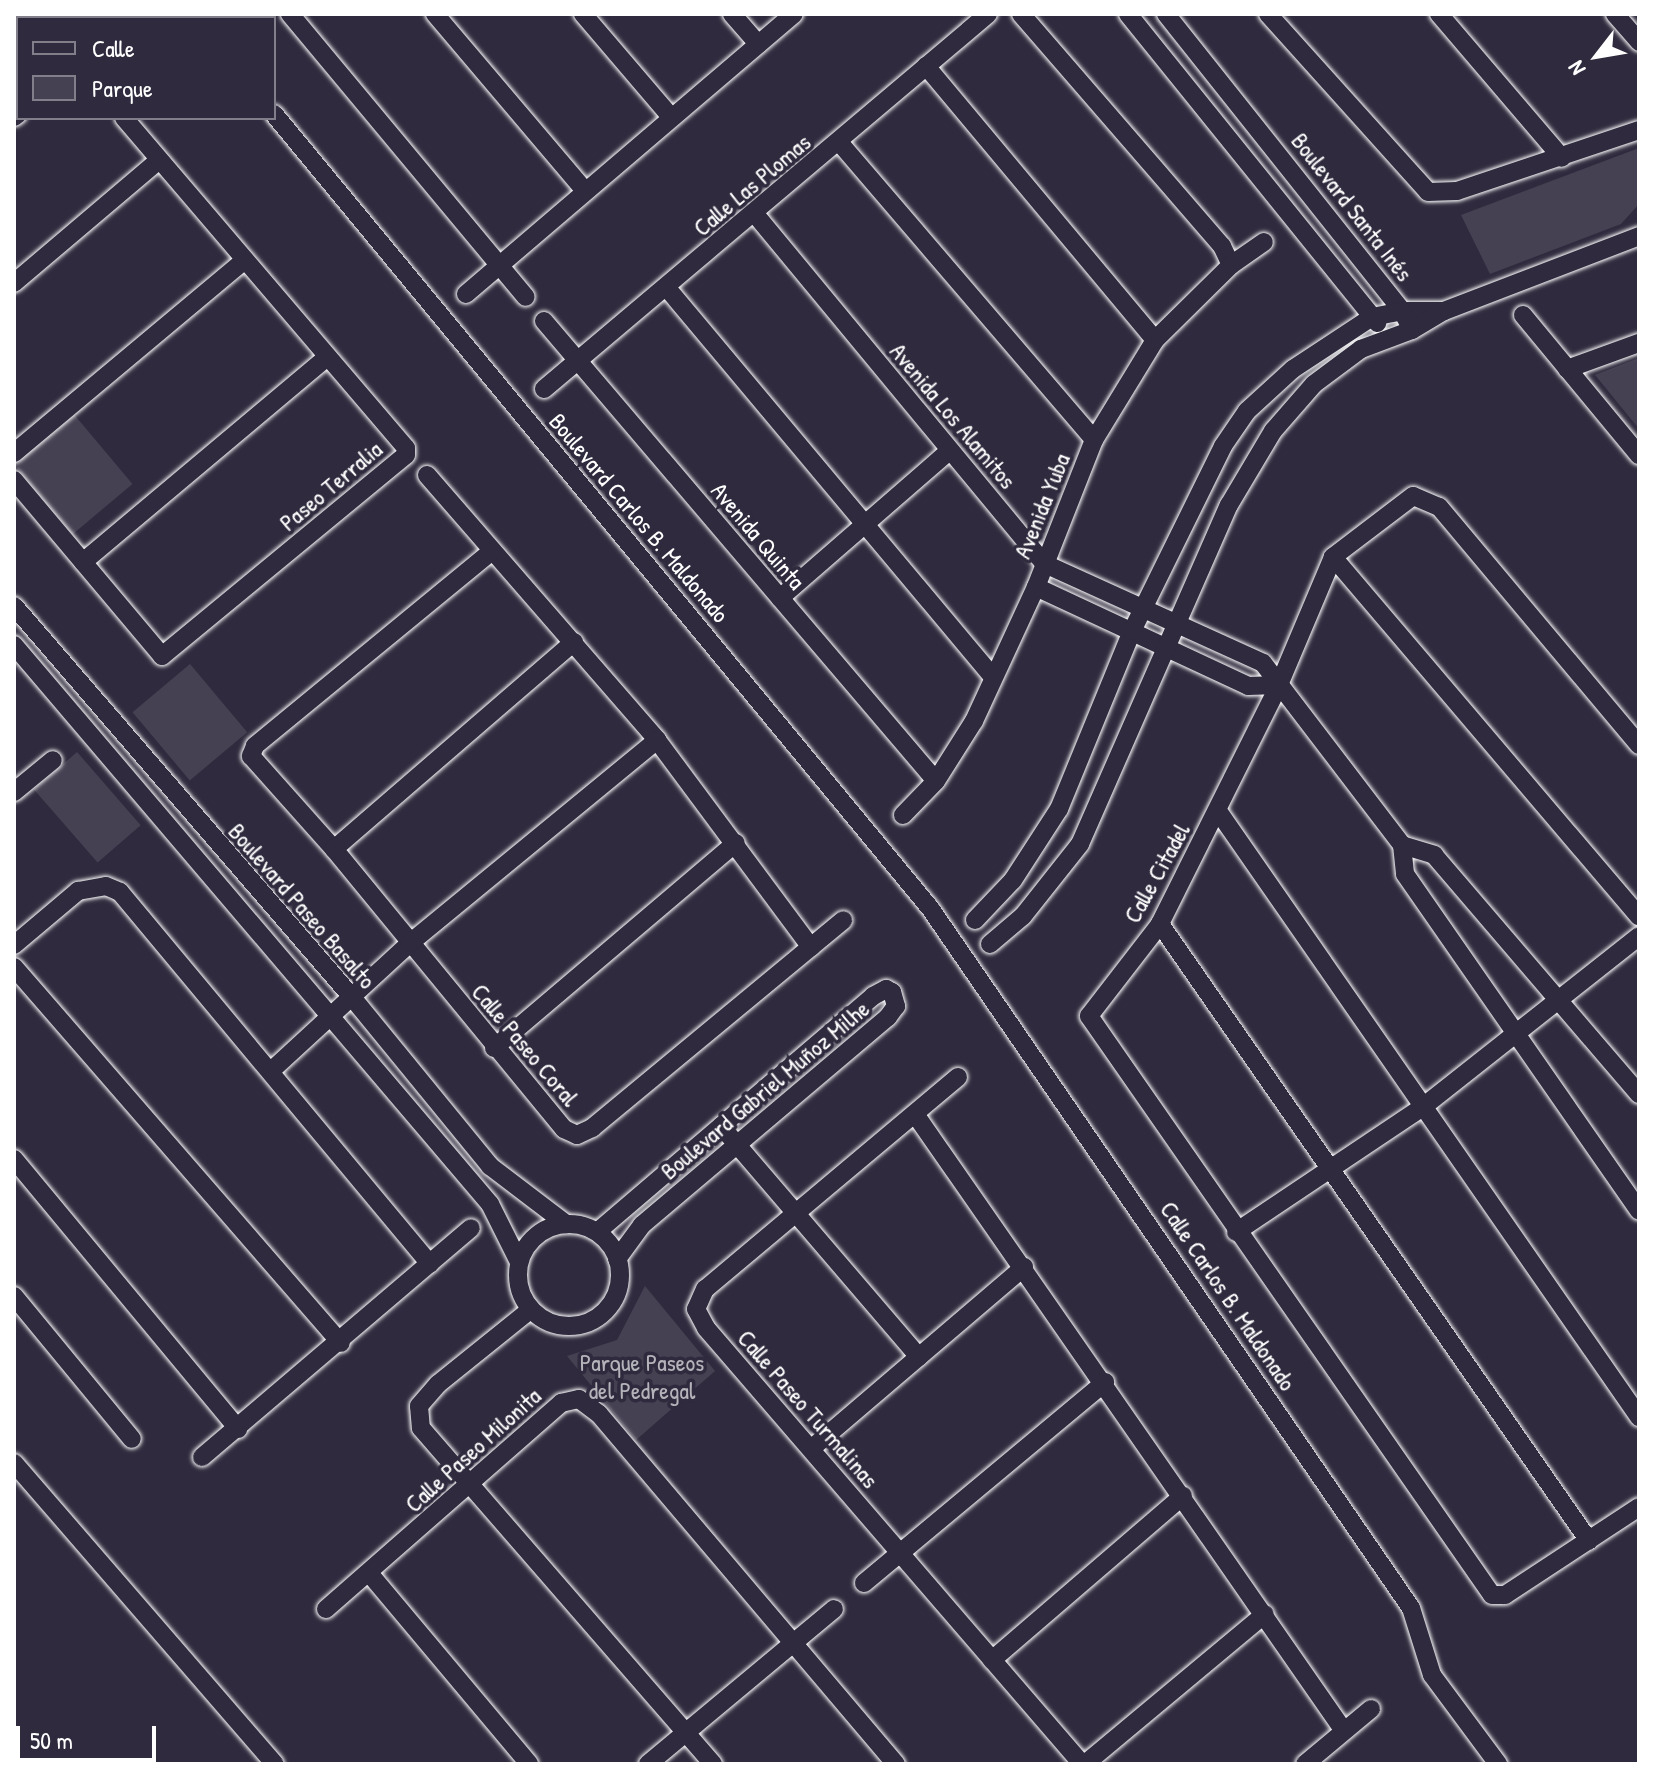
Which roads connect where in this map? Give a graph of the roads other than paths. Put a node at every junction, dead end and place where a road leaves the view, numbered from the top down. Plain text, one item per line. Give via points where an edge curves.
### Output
1 (290, 14) edge
2 (435, 14) edge
3 (583, 14) edge
4 (732, 14) edge
5 (794, 14) edge
6 (988, 14) edge
7 (1021, 14) edge
8 (1128, 14) edge
9 (1166, 14) edge
10 (1268, 14) edge
11 (1439, 14) edge
12 (1615, 14) edge
13 (1639, 42) edge
14 (758, 44) junction
15 (926, 66) junction
16 (276, 116) edge
17 (671, 117) junction
18 (126, 120) edge
19 (1639, 130) edge
20 (839, 142) junction
21 (1562, 158) junction
22 (159, 160) junction
23 (584, 190) junction
24 (755, 214) junction
25 (1639, 236) edge
26 (1264, 242) dead end
27 (245, 260) junction
28 (1231, 265) junction
29 (500, 266) junction
30 (14, 283) edge
31 (667, 288) junction
32 (466, 294) dead end
33 (526, 297) dead end
34 (1402, 311) junction
35 (1444, 311) junction
36 (1523, 315) dead end
37 (1372, 317) junction
38 (544, 321) dead end
39 (1412, 330) junction
40 (1390, 339) junction
41 (1155, 340) junction
42 (1639, 343) edge
43 (327, 357) junction
44 (578, 361) junction
45 (1567, 369) junction
46 (544, 389) dead end
47 (1094, 440) junction
48 (950, 450) junction
49 (14, 453) edge
50 (1639, 455) edge
51 (427, 475) dead end
52 (14, 480) edge
53 (865, 524) junction
54 (492, 551) junction
55 (1333, 557) junction
56 (83, 562) junction
57 (1045, 564) junction
58 (1036, 587) junction
59 (780, 598) junction
60 (14, 606) edge
61 (1145, 607) junction
62 (1175, 621) junction
63 (1132, 631) junction
64 (574, 642) junction
65 (14, 645) edge
66 (1164, 646) junction
67 (993, 677) junction
68 (1279, 685) junction
69 (657, 740) junction
70 (1639, 745) edge
71 (53, 760) dead end
72 (936, 781) junction
73 (17, 783) edge
74 (1218, 811) junction
75 (903, 815) dead end
76 (736, 843) junction
77 (1402, 845) junction
78 (334, 849) junction
79 (1639, 917) edge
80 (843, 920) dead end
81 (975, 920) dead end
82 (1160, 924) junction
83 (1639, 936) edge
84 (410, 943) junction
85 (990, 944) dead end
86 (14, 945) edge
87 (811, 947) junction
88 (963, 955) joint
89 (14, 967) edge
90 (351, 996) junction
91 (1560, 1001) junction
92 (332, 1016) junction
93 (1518, 1036) junction
94 (494, 1048) junction
95 (272, 1070) junction
96 (958, 1077) dead end
97 (1639, 1094) edge
98 (1424, 1106) junction
99 (915, 1114) junction
100 (721, 1126) junction
101 (739, 1145) junction
102 (14, 1159) edge
103 (1330, 1166) junction
104 (794, 1210) junction
105 (1639, 1211) edge
106 (566, 1224) junction
107 (471, 1228) dead end
108 (597, 1232) junction
109 (1236, 1232) junction
110 (617, 1259) junction
111 (519, 1262) junction
112 (430, 1264) junction
113 (1024, 1267) junction
114 (14, 1296) edge
115 (530, 1310) junction
116 (341, 1343) junction
117 (919, 1357) junction
118 (1105, 1382) junction
119 (1639, 1417) edge
120 (238, 1429) junction
121 (132, 1439) dead end
122 (812, 1448) junction
123 (202, 1457) dead end
124 (14, 1463) edge
125 (472, 1484) junction
126 (1183, 1496) junction
127 (1639, 1507) edge
128 (1589, 1541) junction
129 (902, 1553) junction
130 (369, 1573) junction
131 (864, 1583) dead end
132 (326, 1609) dead end
133 (834, 1609) dead end
134 (1265, 1614) junction
135 (794, 1642) junction
136 (992, 1660) junction
137 (1371, 1709) dead end
138 (1344, 1731) junction
139 (686, 1732) junction
140 (275, 1764) edge
141 (529, 1764) edge
142 (648, 1764) edge
143 (713, 1764) edge
144 (896, 1764) edge
145 (1083, 1764) edge
146 (1305, 1764) edge
147 (1498, 1764) edge

1 - 29 street
2 - 23 street
3 - 17 street
4 - 14 street
5 - 14 street
6 - 15 street, Calle Las Plomas
7 - 28 street via 1222,246
8 - 37 street
9 - 34 street, Boulevard Santa Inés
10 - 21 street via 1428,192 1457,191
11 - 21 street
12 - 13 street
14 - 17 street
15 - 20 street, Calle Las Plomas
15 - 41 street
16 - 88 street, Boulevard Carlos B. Maldonado via 905,875
17 - 23 street
18 - 22 street, Paseo Terralia
19 - 21 street
20 - 24 street, Calle Las Plomas
20 - 47 street
22 - 27 street, Paseo Terralia
22 - 30 street
23 - 29 street
24 - 31 street, Calle Las Plomas
24 - 48 street, Avenida Los Alamitos
25 - 35 street, Boulevard Santa Inés
26 - 28 street, Avenida Yuba
27 - 43 street, Paseo Terralia
27 - 49 street
28 - 41 street, Avenida Yuba
29 - 32 street
29 - 33 street
31 - 44 street, Calle Las Plomas
31 - 53 street
34 - 35 street, Boulevard Santa Inés
34 - 37 street
34 - 39 street
35 - 39 street
36 - 45 street
37 - 40 street
37 - 61 street via 1293,369 1247,411 1223,446
38 - 44 street, Avenida Quinta
39 - 40 street
40 - 62 street via 1361,349 1314,384 1273,431 1229,505
41 - 47 street, Avenida Yuba
42 - 45 street
43 - 56 street
43 - 56 street, Paseo Terralia via 406,448 406,455 162,656
44 - 46 street, Calle Las Plomas
44 - 59 street, Avenida Quinta
45 - 50 street
47 - 57 street, Avenida Yuba
48 - 53 street
48 - 57 street, Avenida Los Alamitos
51 - 54 street
52 - 56 street, Paseo Terralia
53 - 59 street
53 - 67 street
54 - 64 street
54 - 78 street, Calle Paseo Coral via 255,746 251,756
55 - 68 street, Calle Citadel
55 - 70 street, Calle Citadel via 1376,519 1413,496 1439,507
55 - 79 street
57 - 58 street, Avenida Yuba
57 - 61 street, Avenida Los Alamitos
58 - 63 street
58 - 67 street, Avenida Yuba
59 - 72 street, Avenida Quinta
60 - 90 street, Boulevard Paseo Basalto
61 - 62 street, Avenida Los Alamitos
61 - 63 street
62 - 66 street
62 - 68 street, Avenida Los Alamitos via 1263,663
63 - 66 street
63 - 81 street via 1059,809 1013,880
64 - 69 street
64 - 78 street
65 - 92 street, Boulevard Paseo Basalto
66 - 68 street via 1248,686
66 - 85 street via 1080,844 1039,899
67 - 72 street, Avenida Yuba via 974,721
68 - 74 street, Calle Citadel
68 - 77 street, Avenida Los Alamitos
69 - 76 street
69 - 84 street
71 - 73 street
72 - 75 street, Avenida Yuba
74 - 82 street, Calle Citadel
74 - 98 street
76 - 87 street
76 - 94 street
77 - 91 street via 1434,855
77 - 93 street via 1405,874
78 - 84 street, Calle Paseo Coral
80 - 87 street, Calle Paseo Coral
82 - 103 street
82 - 109 street, Calle Citadel via 1089,1016
83 - 91 street
84 - 90 street
84 - 94 street, Calle Paseo Coral
86 - 95 street via 78,891 106,886 141,912
87 - 94 street, Calle Paseo Coral via 582,1134 564,1129
88 - 147 street, Calle Carlos B. Maldonado via 1411,1608 1432,1675
89 - 116 street
90 - 92 street
90 - 106 street, Boulevard Paseo Basalto via 490,1166
91 - 93 street
91 - 97 street
92 - 95 street
92 - 111 street, Boulevard Paseo Basalto via 490,1204
93 - 98 street
93 - 105 street
95 - 112 street
96 - 99 street, Calle Paseo Turmalinas
98 - 103 street
98 - 119 street
99 - 104 street, Calle Paseo Turmalinas
99 - 113 street
100 - 101 street
100 - 101 street, Boulevard Gabriel Muñoz Milhe via 873,996 886,989 892,992 896,1006 888,1017
100 - 108 street, Boulevard Gabriel Muñoz Milhe
101 - 104 street
101 - 110 street, Boulevard Gabriel Muñoz Milhe via 642,1225
102 - 120 street
103 - 109 street
103 - 128 street
104 - 117 street
104 - 122 street, Calle Paseo Turmalinas via 705,1289 696,1309 706,1328
106 - 108 street
106 - 111 street via 536,1235
107 - 112 street
108 - 110 street
109 - 128 street via 1492,1595 1505,1595
110 - 115 street via 617,1293 595,1320 561,1326
111 - 115 street via 517,1279
112 - 116 street
113 - 117 street
113 - 118 street
114 - 121 street
115 - 125 street via 438,1384 419,1406 417,1418 425,1435
116 - 120 street
117 - 122 street
118 - 126 street
118 - 129 street
120 - 123 street
122 - 129 street, Calle Paseo Turmalinas
124 - 140 street
125 - 130 street, Calle Paseo Milonita
125 - 135 street, Calle Paseo Milonita via 561,1403 584,1401
125 - 139 street
126 - 134 street
126 - 136 street
127 - 128 street
129 - 131 street
129 - 136 street, Calle Paseo Turmalinas
130 - 132 street, Calle Paseo Milonita
130 - 141 street
133 - 135 street
134 - 138 street
134 - 145 street
135 - 139 street
135 - 144 street, Calle Paseo Milonita
136 - 145 street, Calle Paseo Turmalinas
137 - 138 street
138 - 146 street
139 - 142 street
139 - 143 street

